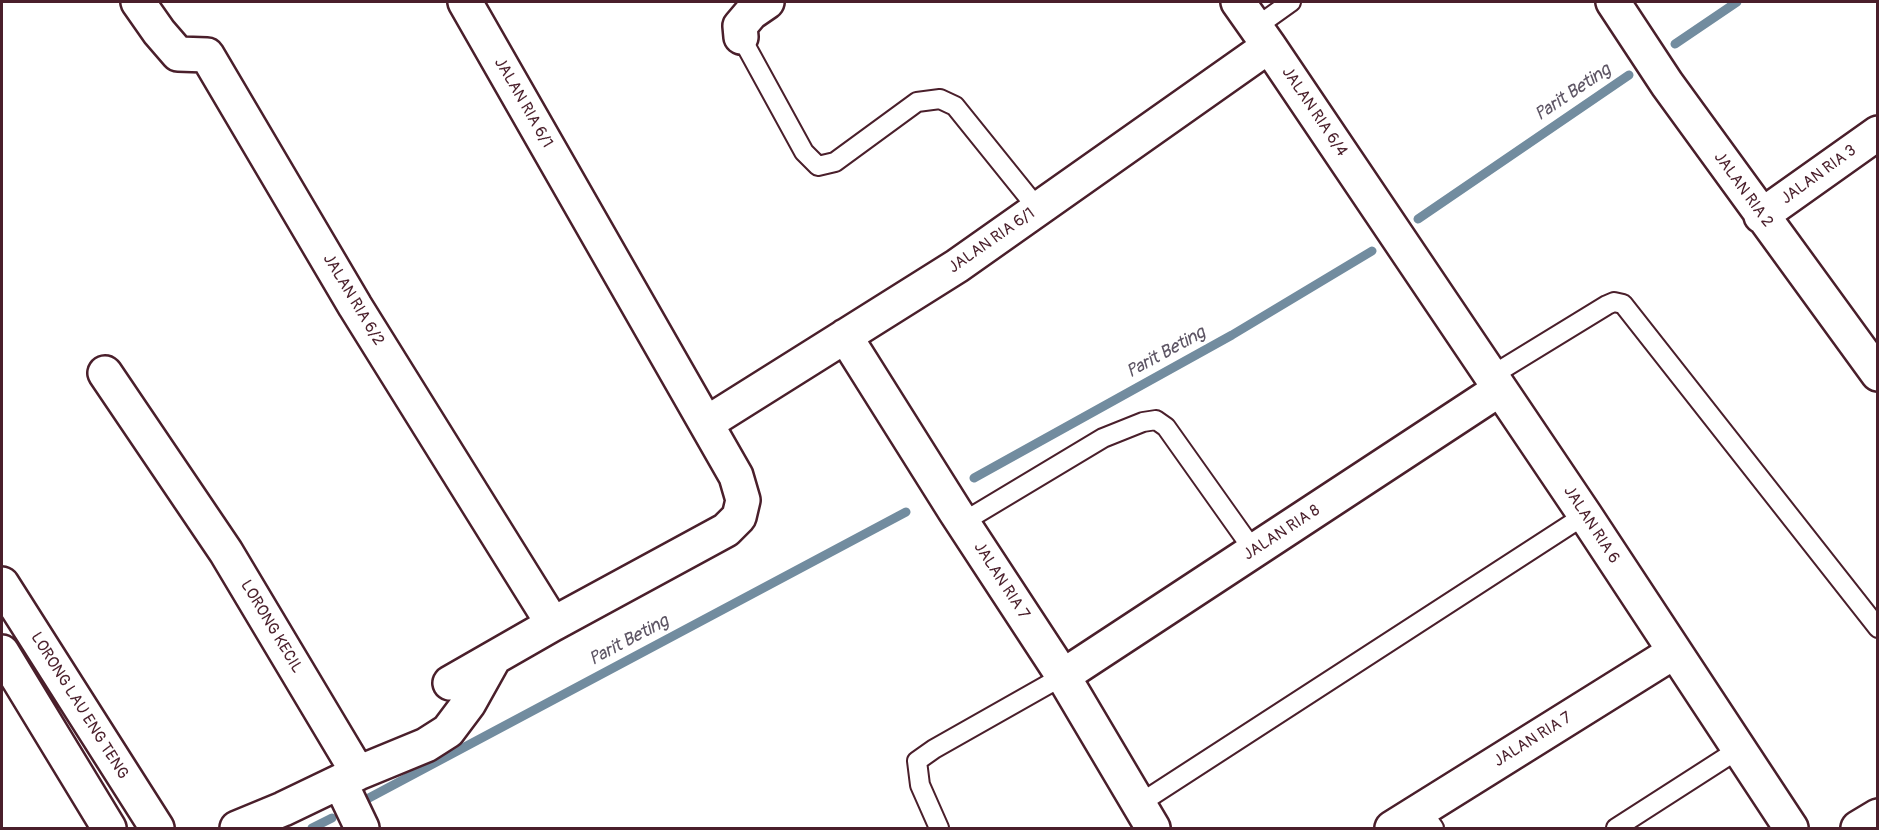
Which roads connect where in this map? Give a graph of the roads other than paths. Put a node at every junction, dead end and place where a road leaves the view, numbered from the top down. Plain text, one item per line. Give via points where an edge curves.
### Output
1 (138, 2) edge
2 (465, 2) edge
3 (1291, 2) edge
4 (1613, 2) edge
5 (751, 13) edge
6 (1254, 25) edge
7 (1878, 133) edge
8 (1038, 209) junction
9 (1761, 216) junction
10 (1390, 224) joint
11 (845, 336) junction
12 (105, 373) dead end
13 (1878, 374) edge
14 (1496, 382) junction
15 (707, 423) junction
16 (953, 507) junction
17 (1585, 515) junction
18 (1254, 551) junction
19 (2, 584) edge
20 (554, 624) junction
21 (1878, 628) edge
22 (2, 652) edge
23 (1674, 652) junction
24 (494, 658) junction
25 (1063, 676) junction
26 (450, 683) dead end
27 (1739, 749) junction
28 (354, 802) edge
29 (1146, 816) edge
30 (1878, 816) edge
31 (1428, 819) edge
32 (109, 828) edge
33 (157, 828) edge
34 (237, 828) edge
35 (939, 828) edge
36 (1392, 828) edge
37 (1616, 828) edge
38 (1791, 828) edge
39 (1858, 828) edge

1 - 20 street, JALAN RIA 6/2 via 178,54 207,55 355,306
2 - 15 street, JALAN RIA 6/1
3 - 6 lane
4 - 9 street, JALAN RIA 2
5 - 8 lane via 804,152 818,166 835,162 917,102 940,99 955,106
6 - 8 street, JALAN RIA 6/1
6 - 10 street, JALAN RIA 6/4
7 - 9 street, JALAN RIA 3
8 - 11 street, JALAN RIA 6/1 via 957,266
9 - 13 street, JALAN RIA 2
10 - 14 street, JALAN RIA 6
11 - 15 street, JALAN RIA 6/1
11 - 16 street, JALAN RIA 7
12 - 28 street, LORONG KECIL via 226,552
14 - 17 street, JALAN RIA 6
14 - 18 street, JALAN RIA 8
14 - 21 lane via 1607,305 1623,304
15 - 20 street, JALAN RIA 6/1 via 736,476 743,500 740,517 726,530
16 - 18 lane via 1103,438 1156,420 1166,427
16 - 25 street, JALAN RIA 7
17 - 23 street, JALAN RIA 6
17 - 29 lane
18 - 25 street, JALAN RIA 8
19 - 33 street, LORONG LAU ENG TENG
20 - 24 street
22 - 32 street
23 - 27 street, JALAN RIA 6
23 - 31 street, JALAN RIA 7
24 - 26 street
24 - 28 street via 448,731
25 - 29 street, JALAN RIA 7
25 - 35 lane via 917,761 920,785
27 - 37 lane
27 - 38 street, JALAN RIA 6
28 - 34 street
30 - 39 street
31 - 36 street, JALAN RIA 7

